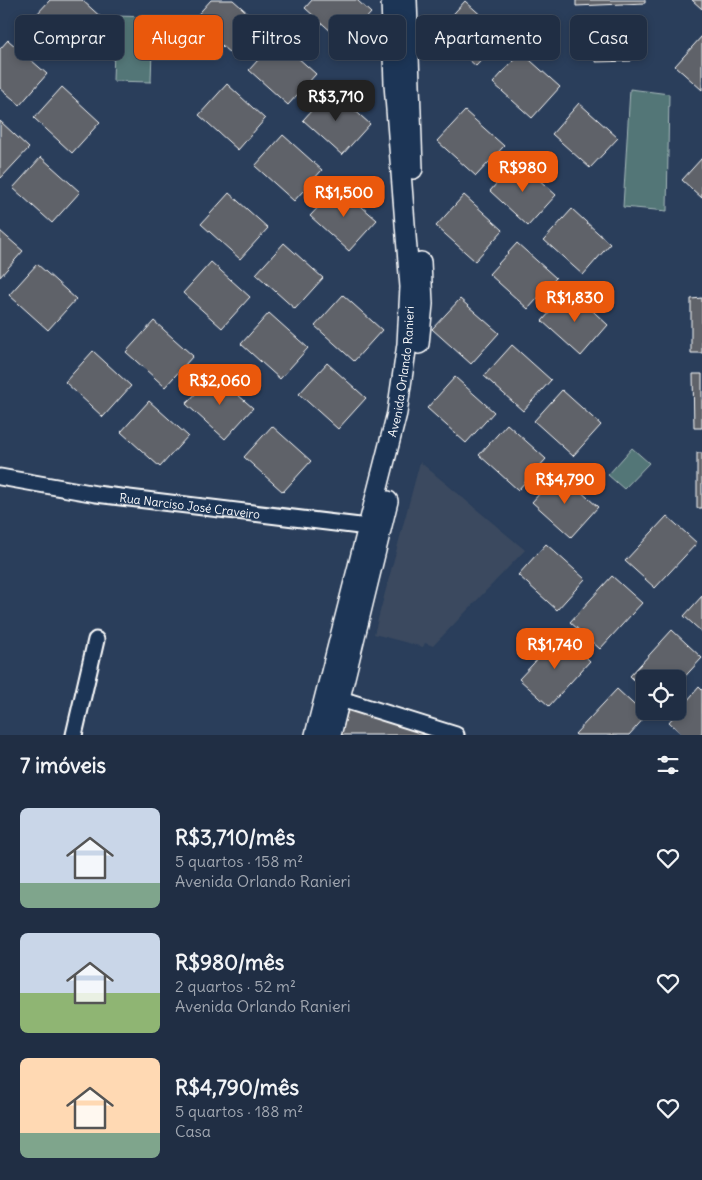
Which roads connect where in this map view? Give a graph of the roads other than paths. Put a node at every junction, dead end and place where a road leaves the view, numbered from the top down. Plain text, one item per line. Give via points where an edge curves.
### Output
1 (391, 0) edge
2 (407, 0) edge
3 (402, 80) junction
4 (0, 477) edge
5 (375, 529) junction
6 (96, 640) dead end
7 (332, 697) junction
8 (74, 735) edge
9 (315, 735) edge
10 (331, 735) edge
11 (456, 735) edge

1 - 3 main road, Avenida Orlando Ranieri
2 - 3 main road, Avenida Orlando Ranieri
3 - 5 main road, Avenida Orlando Ranieri via 417,288 388,475
4 - 5 street, Rua Narciso José Craveiro via 96,494
5 - 7 main road, Avenida Orlando Ranieri
6 - 8 street
7 - 9 main road, Avenida Orlando Ranieri
7 - 10 main road, Avenida Orlando Ranieri
7 - 11 street

